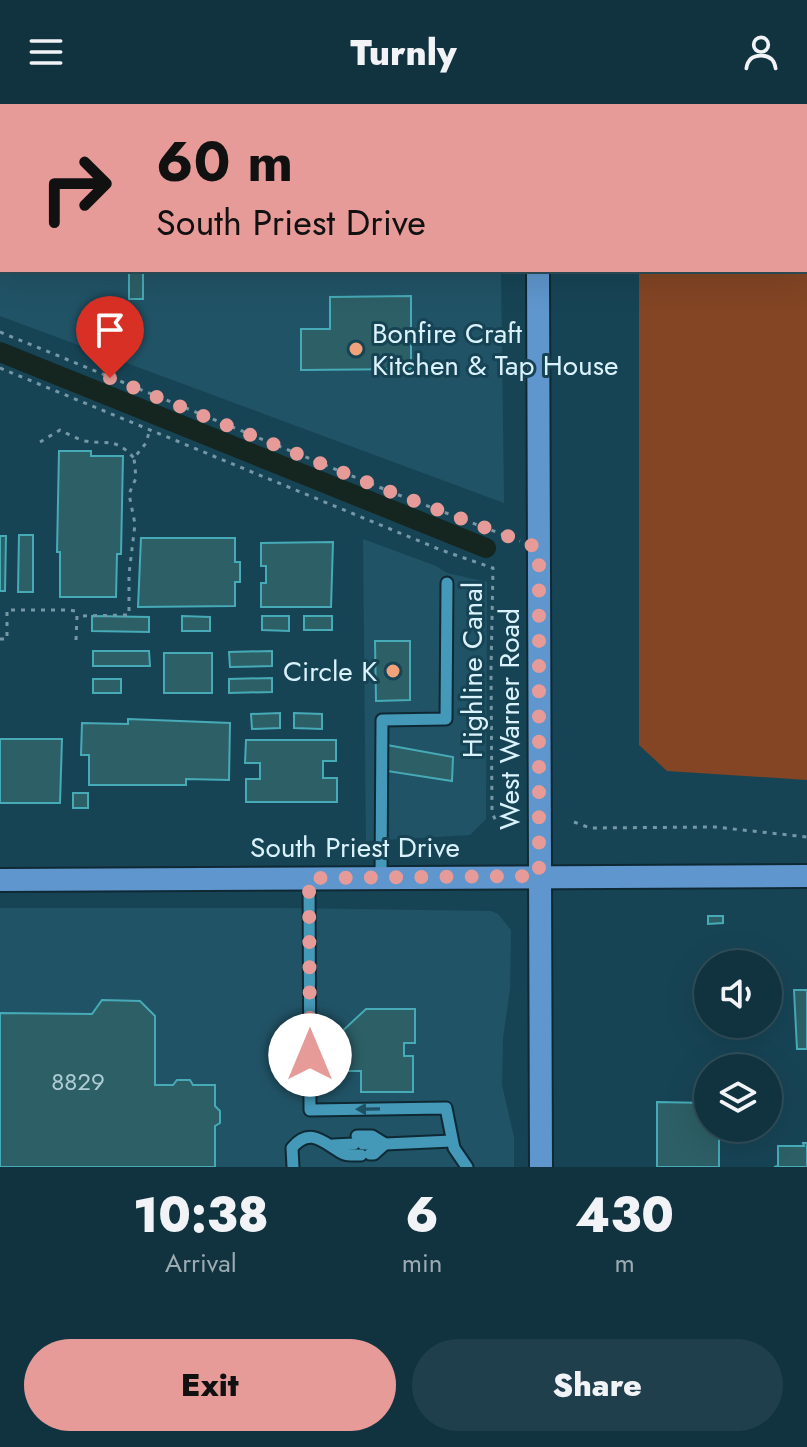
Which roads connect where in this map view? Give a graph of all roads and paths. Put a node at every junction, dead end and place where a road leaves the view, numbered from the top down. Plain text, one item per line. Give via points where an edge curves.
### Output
1 (538, 272) edge
2 (0, 332) edge
3 (0, 368) edge
4 (150, 429) junction
5 (40, 442) dead end
6 (134, 458) junction
7 (539, 548) junction
8 (447, 583) dead end
9 (77, 616) junction
10 (0, 639) edge
11 (76, 640) dead end
12 (574, 822) dead end
13 (497, 824) dead end
14 (807, 837) edge
15 (539, 876) junction
16 (807, 876) edge
17 (381, 877) junction
18 (309, 878) junction
19 (0, 880) edge
20 (452, 1141) junction
21 (385, 1144) junction
22 (359, 1145) junction
23 (293, 1167) edge
24 (467, 1167) edge
25 (541, 1167) edge

1 - 7 main road, West Warner Road
2 - 7 path
3 - 4 path, Highline Canal
4 - 6 path
4 - 13 path, Highline Canal via 493,568 492,812
5 - 6 path via 60,430 87,441 121,445
6 - 9 path via 129,615
7 - 15 main road, West Warner Road
8 - 17 lane via 446,719 382,720
9 - 10 path via 69,610 7,610 7,639
9 - 11 path
12 - 14 path via 590,828 715,827
15 - 16 main road, South Priest Drive
15 - 17 main road, South Priest Drive
15 - 25 main road, West Warner Road
17 - 18 main road, South Priest Drive
18 - 19 main road, South Priest Drive
20 -> 18 lane via 446,1108 310,1110
20 - 21 lane
20 - 24 lane
21 - 22 lane via 372,1136
21 - 22 lane via 374,1154
22 - 23 lane via 333,1145 316,1137 298,1140 292,1148

